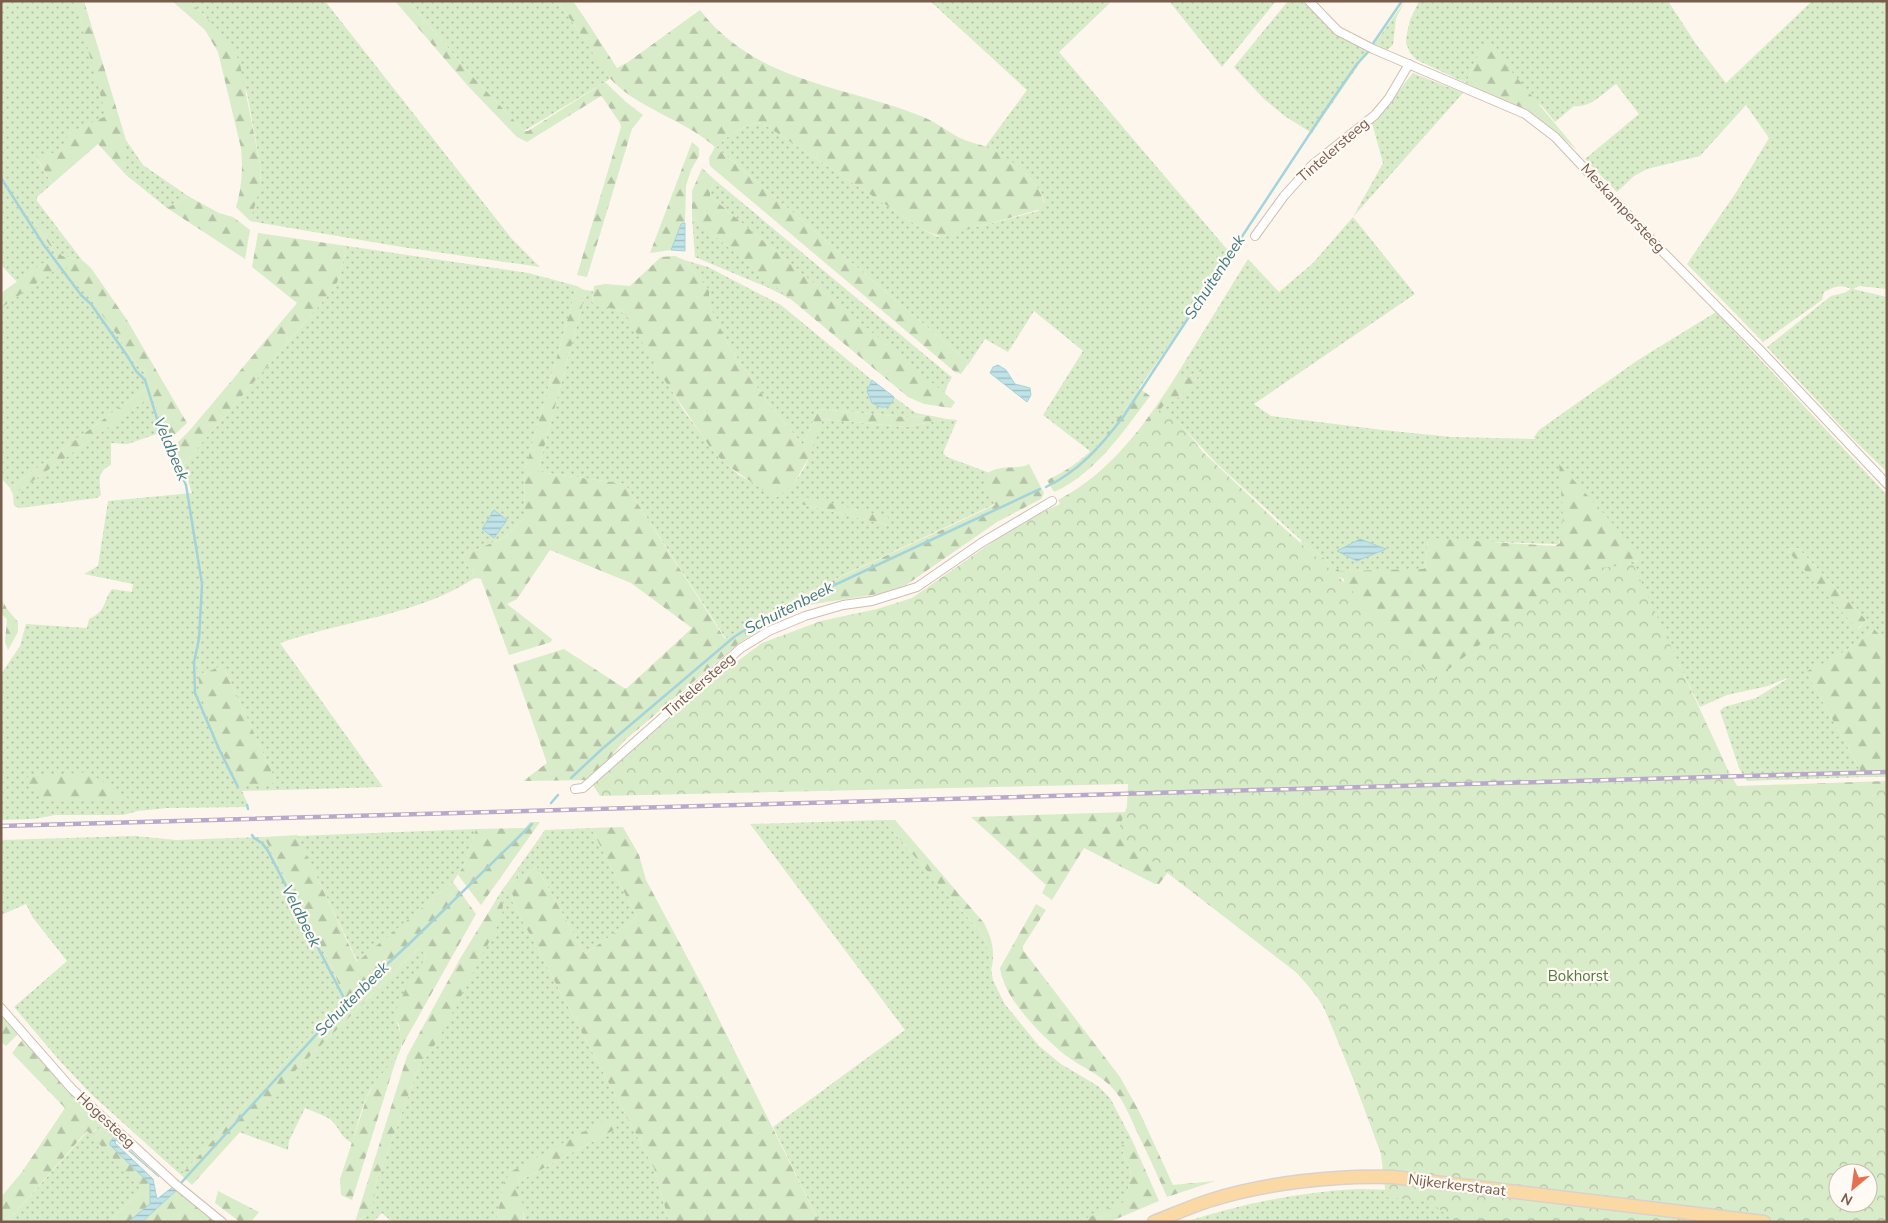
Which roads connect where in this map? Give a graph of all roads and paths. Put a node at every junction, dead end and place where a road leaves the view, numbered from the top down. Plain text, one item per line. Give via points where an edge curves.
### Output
1 (1309, 1) edge
2 (1409, 64) junction
3 (1256, 236) dead end
4 (1887, 484) edge
5 (1052, 501) dead end
6 (575, 789) dead end
7 (1, 1008) edge
8 (222, 1222) edge
9 (1154, 1222) edge
10 (1764, 1222) edge

1 - 2 street, Meskampersteeg via 1338,31
2 - 3 street, Tintelersteeg via 1375,115 1311,166 1284,196
2 - 4 street, Meskampersteeg via 1525,114 1555,137
5 - 6 street, Tintelersteeg via 981,543 917,587 805,616 741,648 583,788
7 - 8 street, Hogesteeg via 72,1089 174,1183
9 - 10 main road, Nijkerkerstraat via 1233,1194 1299,1181 1368,1176

